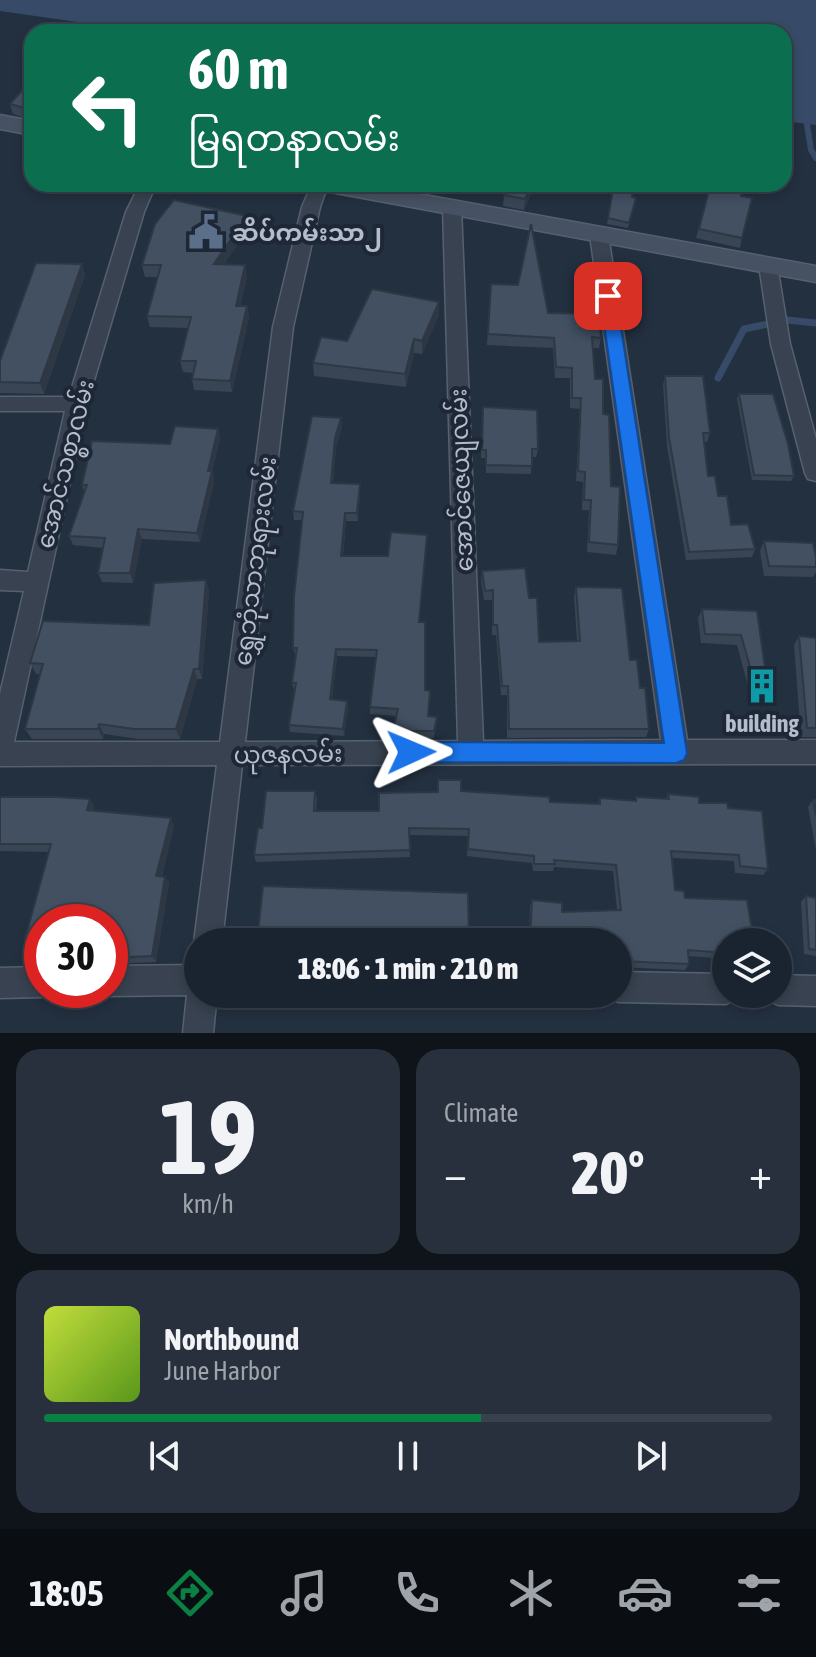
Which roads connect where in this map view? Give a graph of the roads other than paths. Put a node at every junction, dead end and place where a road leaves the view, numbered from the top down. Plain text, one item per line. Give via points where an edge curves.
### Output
1 (0, 122) edge
2 (24, 126) edge
3 (144, 192) edge
4 (319, 192) edge
5 (366, 192) edge
6 (452, 208) junction
7 (599, 235) junction
8 (768, 265) junction
9 (816, 274) edge
10 (0, 404) edge
11 (77, 404) junction
12 (816, 473) edge
13 (0, 580) edge
14 (36, 582) junction
15 (471, 751) junction
16 (0, 752) edge
17 (816, 752) edge
18 (676, 753) junction
19 (232, 754) junction
20 (210, 928) edge
21 (184, 980) edge
22 (128, 981) edge
23 (24, 982) edge
24 (0, 983) edge
25 (632, 987) edge
26 (712, 989) edge
27 (792, 990) edge
28 (816, 991) edge
29 (201, 1008) edge
30 (198, 1033) edge

1 - 2 street
3 - 11 street, အောင်သစ္စာလမ်း
4 - 19 street, ရွှေဘုံသာဘုရားလမ်း via 283,327
5 - 6 street
6 - 7 street
6 - 15 street, အောင်ဇေယျလမ်း
7 - 8 street
7 - 18 street
8 - 9 street
8 - 12 street via 796,411
10 - 11 street
11 - 14 street, အောင်သစ္စာလမ်း
13 - 14 street
14 - 16 street, အောင်သစ္စာလမ်း
15 - 18 street, ယုဇနလမ်း
15 - 19 street, ယုဇနလမ်း
16 - 19 street, ယုဇနလမ်း
17 - 18 street, ယုဇနလမ်း
19 - 20 street, ရွှေဘုံသာဘုရားလမ်း
21 - 22 street
23 - 24 street
25 - 26 street
27 - 28 street
29 - 30 street

